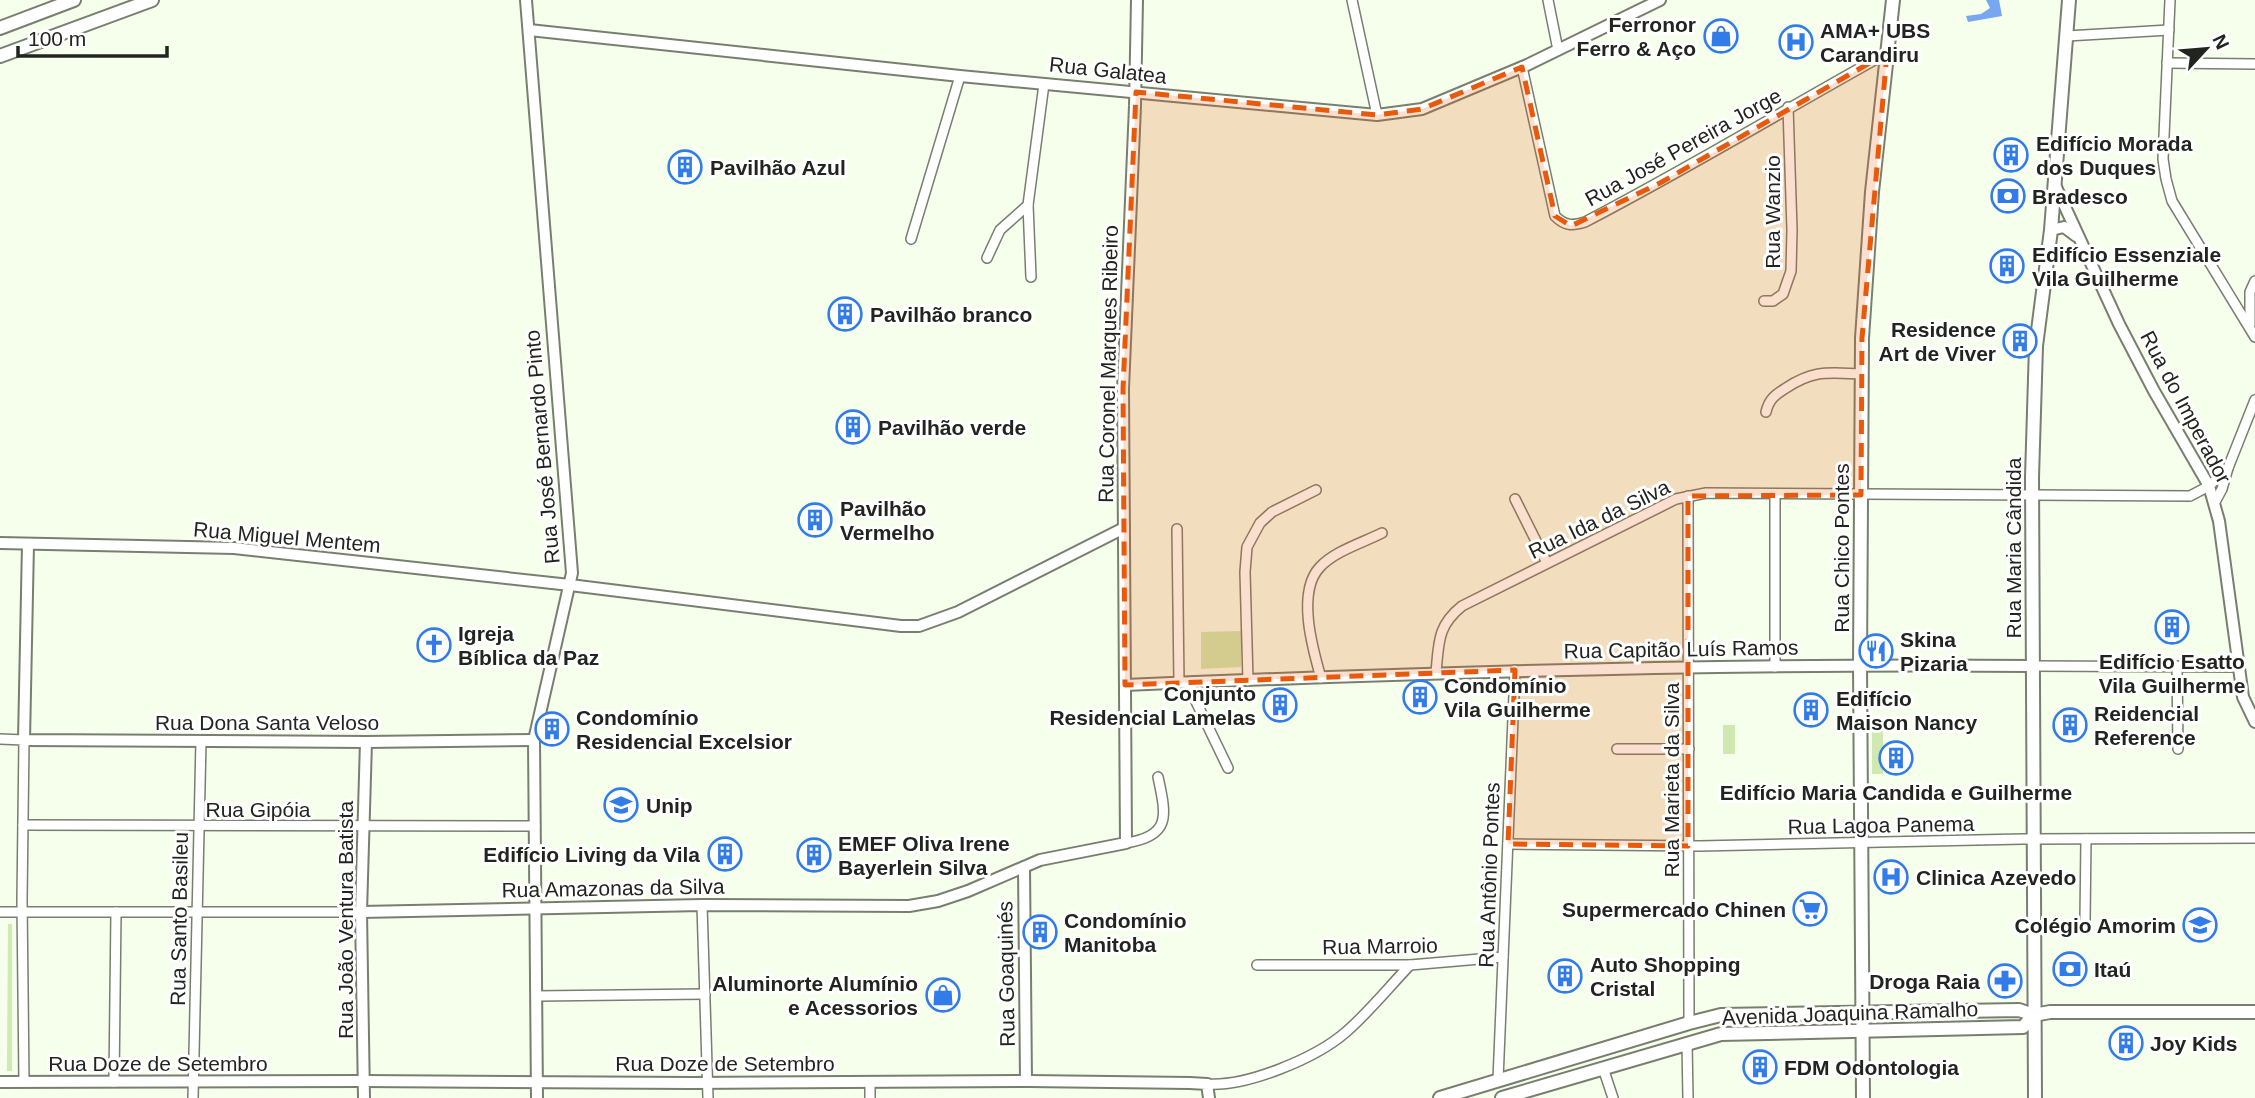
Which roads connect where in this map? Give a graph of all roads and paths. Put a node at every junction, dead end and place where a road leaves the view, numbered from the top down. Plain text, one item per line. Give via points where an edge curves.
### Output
1 (74, 0) edge
2 (152, 0) edge
3 (526, 0) edge
4 (1138, 0) edge
5 (1352, 0) edge
6 (1548, 0) edge
7 (1660, 0) edge
8 (1893, 0) edge
9 (2069, 0) edge
10 (2170, 0) edge
11 (0, 28) edge
12 (529, 30) junction
13 (2169, 30) junction
14 (2067, 36) junction
15 (1558, 50) junction
16 (1888, 53) junction
17 (0, 56) edge
18 (2168, 63) junction
19 (2255, 64) edge
20 (1522, 67) junction
21 (960, 76) junction
22 (1044, 84) junction
23 (1136, 92) junction
24 (1788, 107) junction
25 (1377, 115) junction
26 (2055, 185) junction
27 (1028, 205) junction
28 (2051, 230) junction
29 (911, 239) dead end
30 (2080, 240) junction
31 (987, 258) dead end
32 (1031, 277) dead end
33 (2255, 281) edge
34 (1764, 302) dead end
35 (2250, 326) junction
36 (2255, 337) edge
37 (1862, 374) junction
38 (2255, 400) edge
39 (1766, 412) dead end
40 (2228, 468) junction
41 (2209, 486) junction
42 (1317, 490) dead end
43 (1688, 495) junction
44 (1775, 495) junction
45 (1861, 495) junction
46 (2032, 495) junction
47 (1515, 499) dead end
48 (2215, 502) junction
49 (1124, 528) junction
50 (1177, 528) dead end
51 (1382, 533) dead end
52 (0, 543) edge
53 (29, 544) junction
54 (1547, 563) junction
55 (570, 585) junction
56 (1860, 665) junction
57 (2032, 666) junction
58 (2177, 666) junction
59 (1775, 667) junction
60 (2239, 667) junction
61 (1688, 669) junction
62 (1515, 670) junction
63 (1436, 673) junction
64 (1321, 678) junction
65 (1248, 681) junction
66 (1183, 683) junction
67 (1125, 685) junction
68 (2255, 722) edge
69 (0, 739) edge
70 (24, 740) junction
71 (534, 740) junction
72 (201, 741) junction
73 (366, 742) junction
74 (1616, 749) dead end
75 (1689, 749) junction
76 (2178, 749) dead end
77 (1228, 768) dead end
78 (1158, 777) dead end
79 (23, 825) junction
80 (199, 826) junction
81 (535, 826) junction
82 (364, 827) junction
83 (2255, 838) edge
84 (2033, 839) junction
85 (2086, 839) junction
86 (1126, 843) junction
87 (1861, 843) junction
88 (1508, 844) junction
89 (1688, 846) junction
90 (1024, 867) junction
91 (702, 905) junction
92 (536, 908) junction
93 (0, 912) edge
94 (22, 912) junction
95 (116, 912) junction
96 (197, 912) junction
97 (361, 912) junction
98 (2085, 920) dead end
99 (1503, 957) junction
100 (1257, 965) dead end
101 (1410, 965) junction
102 (705, 994) junction
103 (537, 996) junction
104 (2255, 1012) edge
105 (1863, 1013) junction
106 (2034, 1016) junction
107 (1689, 1023) junction
108 (1863, 1031) junction
109 (1687, 1042) junction
110 (1603, 1068) junction
111 (1498, 1080) junction
112 (363, 1081) junction
113 (1026, 1081) junction
114 (0, 1082) edge
115 (24, 1082) junction
116 (114, 1082) junction
117 (193, 1082) junction
118 (537, 1082) junction
119 (707, 1083) junction
120 (870, 1083) junction
121 (1207, 1084) junction
122 (193, 1098) edge
123 (364, 1098) edge
124 (537, 1098) edge
125 (708, 1098) edge
126 (870, 1098) edge
127 (1209, 1098) edge
128 (1440, 1098) edge
129 (1502, 1098) edge
130 (1613, 1098) edge
131 (1688, 1098) edge
132 (1863, 1098) edge
133 (2035, 1098) edge

1 - 11 main road
2 - 17 main road
3 - 12 street, Rua José Bernardo Pinto
4 - 23 street, Rua Coronel Marques Ribeiro
5 - 25 street
6 - 15 street
7 - 15 street, Rua Galatea
8 - 16 main road, Rua Chico Pontes
9 - 14 main road, Rua Maria Cândida
10 - 13 street
12 - 21 street, Rua Galatea
12 - 55 street, Rua José Bernardo Pinto
13 - 14 street
13 - 18 street
14 - 26 main road, Rua Maria Cândida
15 - 20 street, Rua Galatea
16 - 24 street, Rua José Pereira Jorge
16 - 37 main road, Rua Chico Pontes via 1872,192
18 - 19 street
18 - 35 street via 2163,159 2172,201
20 - 24 street, Rua José Pereira Jorge via 1555,216 1571,226 1660,183
20 - 25 street, Rua Galatea via 1422,109
21 - 22 street, Rua Galatea
21 - 29 street
22 - 23 street, Rua Galatea
22 - 27 street
23 - 25 street, Rua Galatea
23 - 49 street, Rua Coronel Marques Ribeiro via 1123,390
24 - 34 street, Rua Wanzio via 1791,271 1783,294
26 - 28 main road, Rua Maria Cândida
26 - 30 street, Rua do Imperador
27 - 31 street via 1000,230
27 - 32 street
28 - 30 street via 2066,228
28 - 46 main road, Rua Maria Cândida via 2036,346
30 - 41 street, Rua do Imperador via 2154,391
33 - 35 street via 2250,292
35 - 36 street
37 - 39 street via 1802,377 1771,398
37 - 45 main road, Rua Chico Pontes
38 - 40 street
40 - 41 street
40 - 48 street
41 - 46 street, Rua Ida da Silva via 2190,496
41 - 48 street, Rua do Imperador
42 - 65 street via 1272,512 1247,547
43 - 44 street, Rua Ida da Silva
43 - 54 street, Rua Ida da Silva
43 - 61 street, Rua Marieta da Silva
44 - 45 street, Rua Ida da Silva
44 - 59 street
45 - 46 street, Rua Ida da Silva
45 - 56 main road, Rua Chico Pontes
46 - 57 main road, Rua Maria Cândida
47 - 54 street
48 - 60 street, Rua do Imperador
49 - 55 street, Rua Coronel Marques Ribeiro via 958,612 919,626
49 - 67 street
50 - 66 street
51 - 64 street via 1328,561 1313,576 1310,635
52 - 53 street, Rua Miguel Mentem
53 - 55 street, Rua Miguel Mentem via 227,548
53 - 70 street
54 - 63 street, Rua Ida da Silva via 1451,615 1440,635
55 - 71 street, Rua José Bernardo Pinto
56 - 57 street, Rua Capitão Luís Ramos
56 - 59 street, Rua Capitão Luís Ramos
56 - 87 main road, Rua Chico Pontes
57 - 58 street, Rua Capitão Luís Ramos
57 - 84 main road, Rua Maria Cândida
58 - 60 street, Rua Capitão Luís Ramos
58 - 76 street
59 - 61 street, Rua Capitão Luís Ramos
60 - 68 street, Rua do Imperador via 2243,697
61 - 62 street, Rua Capitão Luís Ramos
61 - 75 street, Rua Marieta da Silva
62 - 63 street, Rua Capitão Luís Ramos
62 - 88 street, Rua Antônio Pontes
63 - 64 street, Rua Capitão Luís Ramos
64 - 65 street, Rua Capitão Luís Ramos
65 - 66 street, Rua Capitão Luís Ramos
66 - 67 street, Rua Capitão Luís Ramos
66 - 77 street
67 - 86 street
69 - 70 street, Rua Dona Santa Veloso
70 - 72 street, Rua Dona Santa Veloso
70 - 79 street
71 - 73 street, Rua Dona Santa Veloso
71 - 81 street, Rua José Bernardo Pinto
72 - 73 street, Rua Dona Santa Veloso
72 - 80 street, Rua Santo Basileu
73 - 82 street, Rua João Ventura Batista
74 - 75 street
75 - 89 street, Rua Marieta da Silva
78 - 86 street, Rua Amazonas da Silva via 1165,808 1162,823 1146,839
79 - 80 street, Rua Gipóia
79 - 94 street
80 - 82 street, Rua Gipóia
80 - 96 street, Rua Santo Basileu
81 - 82 street, Rua Gipóia
81 - 92 street, Rua José Bernardo Pinto
82 - 97 street, Rua João Ventura Batista
83 - 85 street, Rua Lagoa Panema
84 - 85 street, Rua Lagoa Panema
84 - 87 street, Rua Lagoa Panema
84 - 106 main road, Rua Maria Cândida
85 - 98 street
86 - 90 street, Rua Amazonas da Silva
87 - 89 street, Rua Lagoa Panema
87 - 105 main road, Rua Chico Pontes
88 - 89 street, Rua Lagoa Panema
88 - 99 street, Rua Antônio Pontes
89 - 107 street, Rua Marieta da Silva
90 - 91 street, Rua Amazonas da Silva via 968,891 909,906
90 - 113 street, Rua Goaquinés
91 - 92 street, Rua Amazonas da Silva
91 - 102 street
92 - 97 street, Rua Amazonas da Silva
92 - 103 street, Rua José Bernardo Pinto
93 - 94 street, Rua Amazonas da Silva
94 - 95 street, Rua Amazonas da Silva
94 - 115 street
95 - 96 street, Rua Amazonas da Silva
95 - 116 street
96 - 97 street, Rua Amazonas da Silva
96 - 117 street, Rua Santo Basileu
97 - 112 street, Rua João Ventura Batista
99 - 101 street, Rua Marroio
99 - 111 street, Rua Antônio Pontes
100 - 101 street, Rua Marroio
101 - 121 street, Rua Doze de Setembro via 1354,1025 1323,1047 1254,1078
102 - 103 street
102 - 119 street
103 - 118 street, Rua José Bernardo Pinto
104 - 106 main road, Avenida Joaquina Ramalho
105 - 106 main road, Avenida Joaquina Ramalho via 2023,1010
105 - 107 main road, Avenida Joaquina Ramalho via 1721,1016
105 - 108 main road, Rua Chico Pontes
106 - 108 main road, Avenida Joaquina Ramalho via 2023,1027
106 - 133 main road, Rua Maria Cândida
107 - 111 main road, Avenida Joaquina Ramalho
108 - 109 main road, Avenida Joaquina Ramalho via 1721,1034
108 - 132 main road, Rua Chico Pontes
109 - 110 main road, Avenida Joaquina Ramalho
109 - 131 street
110 - 129 main road, Avenida Joaquina Ramalho
110 - 130 street
111 - 128 main road, Avenida Joaquina Ramalho
112 - 117 street, Rua Doze de Setembro
112 - 118 street, Rua Doze de Setembro
112 - 123 street, Rua João Ventura Batista
113 - 120 street, Rua Doze de Setembro
113 - 121 street, Rua Doze de Setembro
114 - 115 street, Rua Doze de Setembro
115 - 116 street, Rua Doze de Setembro
116 - 117 street, Rua Doze de Setembro
117 - 122 street, Rua Santo Basileu
118 - 119 street, Rua Doze de Setembro
118 - 124 street, Rua José Bernardo Pinto
119 - 120 street, Rua Doze de Setembro
119 - 125 street
120 - 126 street
121 - 127 street

